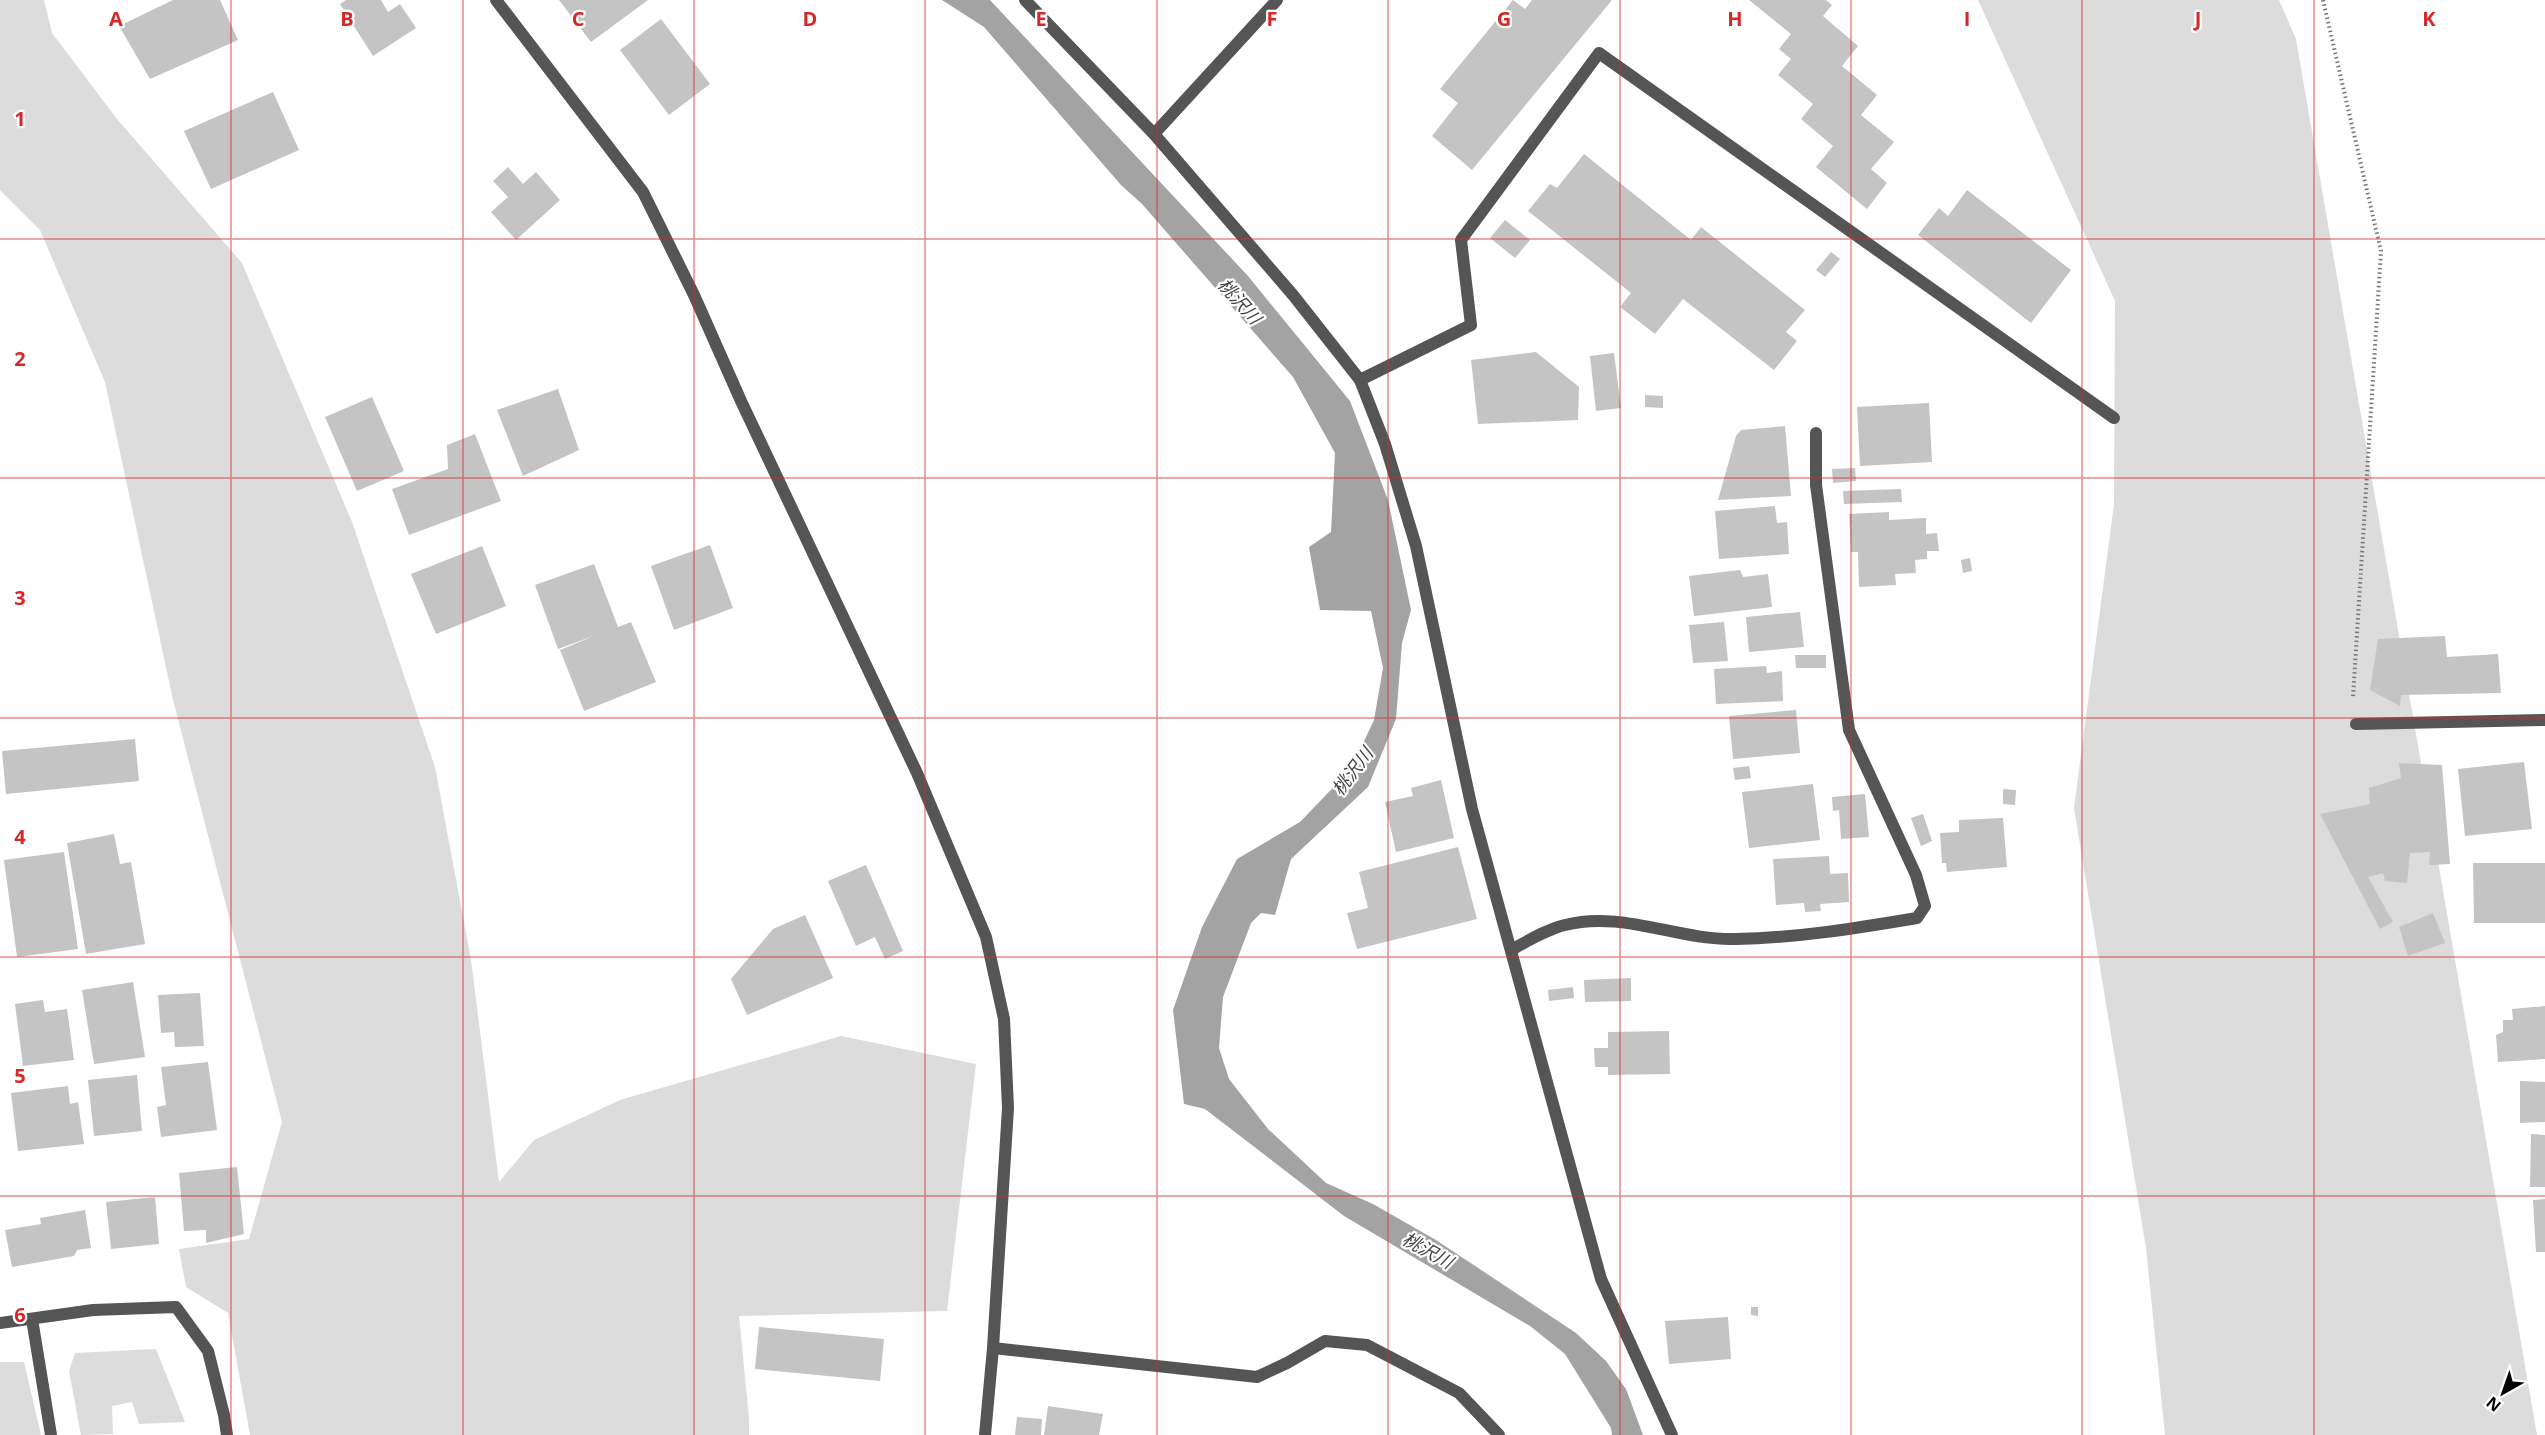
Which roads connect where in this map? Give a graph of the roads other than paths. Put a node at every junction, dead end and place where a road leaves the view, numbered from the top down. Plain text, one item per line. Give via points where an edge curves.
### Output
1 (496, 0) edge
2 (1024, 0) edge
3 (1277, 0) edge
4 (1154, 134) junction
5 (1360, 380) junction
6 (2114, 418) dead end
7 (1816, 433) dead end
8 (2545, 720) edge
9 (2356, 724) road end
10 (1511, 951) junction
11 (32, 1319) junction
12 (0, 1323) edge
13 (993, 1348) junction
14 (51, 1435) edge
15 (227, 1435) edge
16 (985, 1435) edge
17 (1499, 1435) edge
18 (1672, 1435) edge

1 - 13 street via 643,192 917,773 986,937 1004,1018 1008,1108
2 - 4 street
3 - 4 street
4 - 5 street via 1293,295
5 - 6 street via 1471,325 1461,240 1599,53
5 - 10 street via 1385,444 1416,546 1472,809
7 - 10 street via 1816,485 1850,730 1916,875 1925,906 1917,918 1907,920 1734,940 1605,922 1566,925
8 - 9 street
10 - 18 street via 1601,1279
11 - 12 street
11 - 14 street
11 - 15 street via 93,1310 176,1307 208,1351
13 - 16 street
13 - 17 street via 1257,1377 1325,1341 1367,1345 1459,1393

